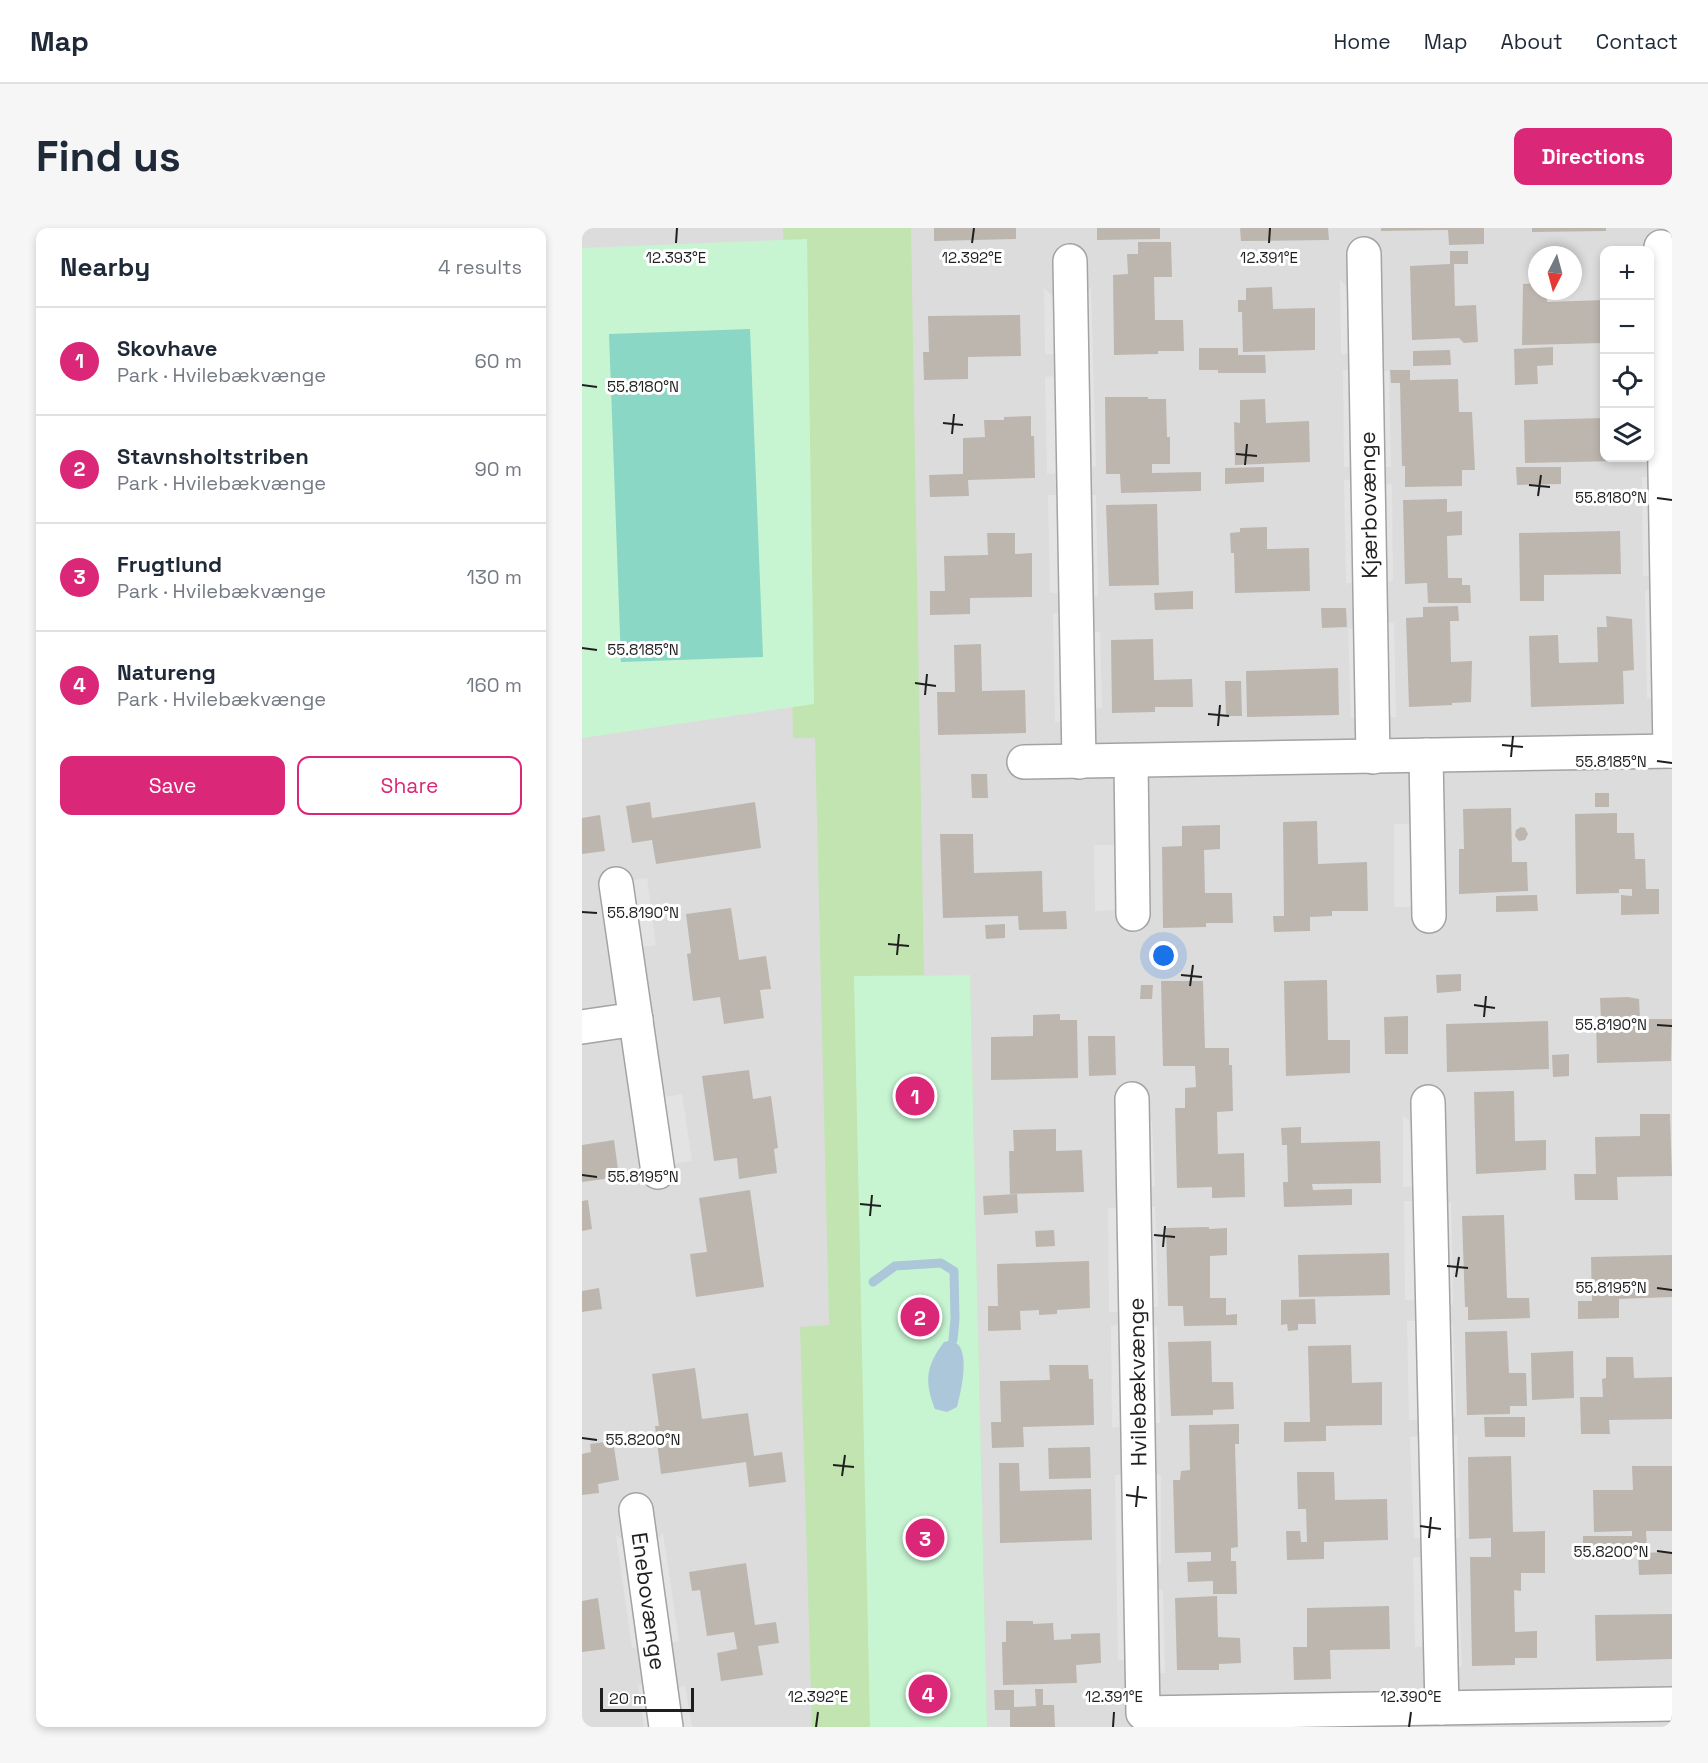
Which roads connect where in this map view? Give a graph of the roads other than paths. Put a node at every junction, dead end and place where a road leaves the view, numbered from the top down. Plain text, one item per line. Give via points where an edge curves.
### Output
1 (1661, 247) dead end
2 (1364, 254) dead end
3 (1070, 261) dead end
4 (1671, 751) edge
5 (1426, 756) junction
6 (1373, 757) junction
7 (1131, 761) junction
8 (1024, 762) dead end
9 (1079, 762) junction
10 (616, 884) dead end
11 (1133, 914) dead end
12 (1429, 916) dead end
13 (636, 1019) junction
14 (582, 1027) edge
15 (1132, 1099) dead end
16 (1428, 1102) dead end
17 (658, 1172) dead end
18 (636, 1510) dead end
19 (1672, 1704) edge
20 (1442, 1708) junction
21 (1544, 1716) edge
22 (1166, 1720) edge
23 (666, 1727) edge

1 - 4 street
2 - 6 street, Kjærbovænge
3 - 9 street
4 - 5 street
5 - 6 street
5 - 12 street
6 - 7 street
7 - 9 street
7 - 11 street
8 - 9 street
10 - 13 street
13 - 14 street
13 - 17 street
15 - 22 street, Hvilebækvænge via 1143,1713
16 - 20 street
18 - 23 street, Enebovænge
19 - 21 street, Hvilebækvænge
20 - 21 street, Hvilebækvænge
20 - 22 street, Hvilebækvænge

